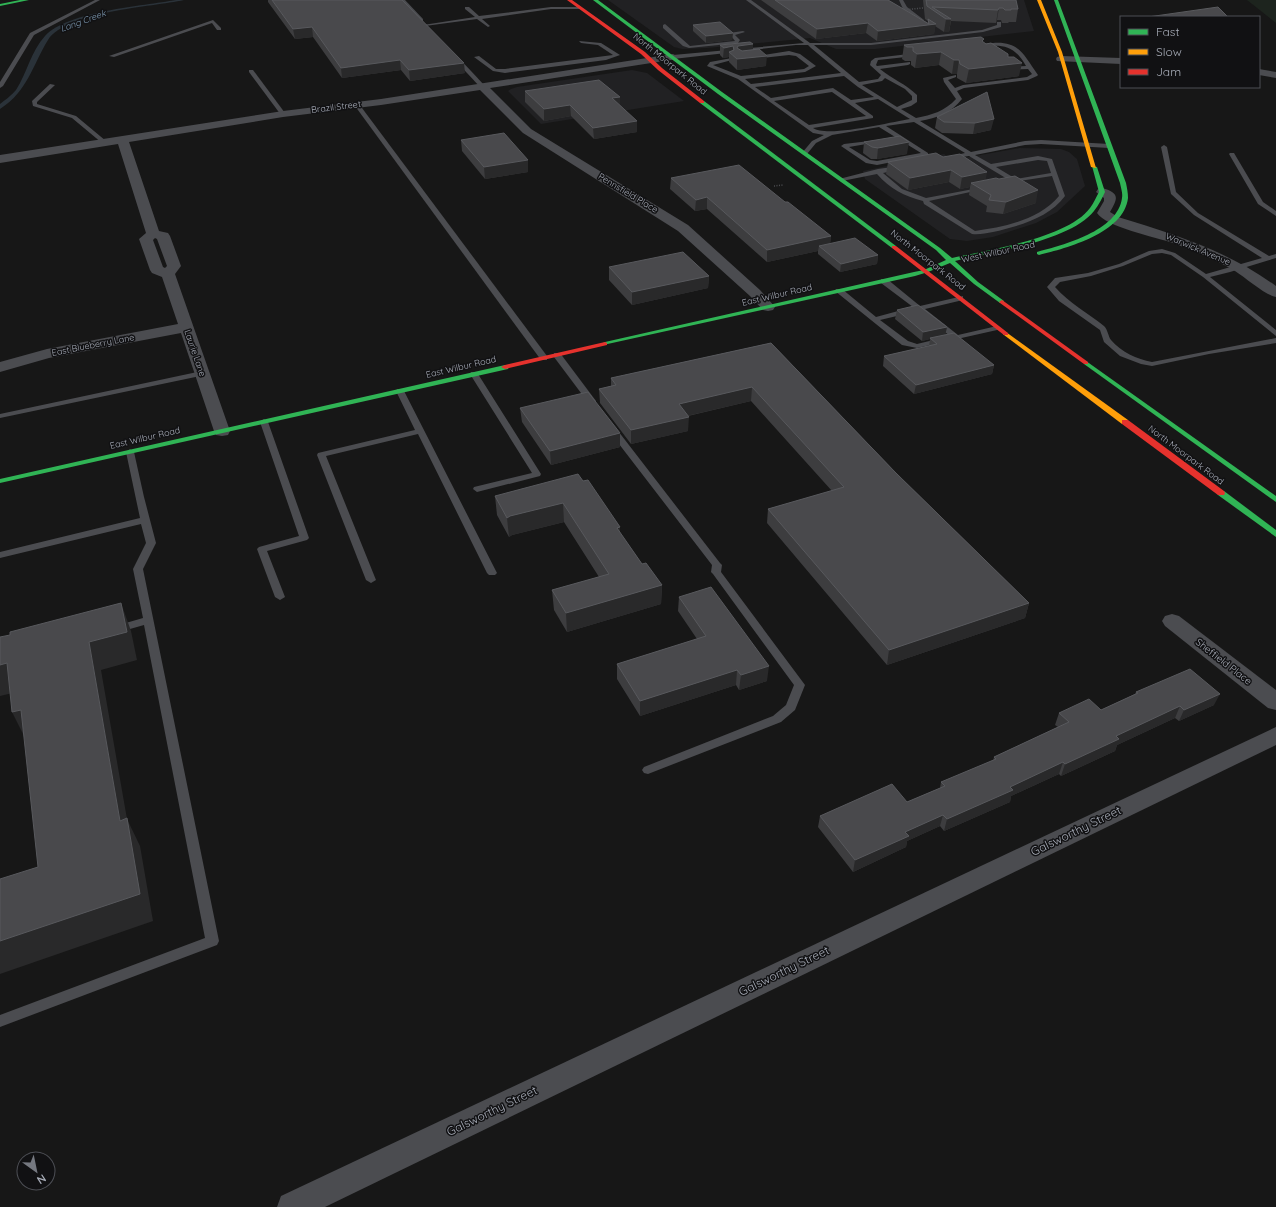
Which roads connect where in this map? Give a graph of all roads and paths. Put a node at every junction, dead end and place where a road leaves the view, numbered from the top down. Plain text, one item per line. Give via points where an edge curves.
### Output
1 (27, 0) edge
2 (98, 0) edge
3 (402, 0) edge
4 (569, 0) edge
5 (596, 0) edge
6 (748, 0) edge
7 (901, 0) edge
8 (1039, 0) edge
9 (1056, 0) edge
10 (553, 1) edge
11 (0, 5) edge
12 (467, 8) dead end
13 (579, 8) junction
14 (923, 8) dead end
15 (896, 11) edge
16 (477, 16) junction
17 (999, 23) edge
18 (926, 24) edge
19 (665, 25) dead end
20 (488, 26) dead end
21 (219, 29) dead end
22 (743, 32) dead end
23 (938, 32) edge
24 (943, 36) junction
25 (582, 42) dead end
26 (808, 44) junction
27 (978, 46) edge
28 (1017, 50) junction
29 (1004, 52) edge
30 (452, 53) edge
31 (924, 53) edge
32 (112, 56) dead end
33 (477, 57) dead end
34 (673, 57) junction
35 (749, 57) edge
36 (730, 59) edge
37 (1061, 59) junction
38 (1078, 59) junction
39 (651, 61) junction
40 (1120, 61) edge
41 (908, 63) dead end
42 (1029, 67) junction
43 (876, 68) junction
44 (1008, 69) edge
45 (251, 70) dead end
46 (805, 70) junction
47 (1260, 72) edge
48 (845, 74) junction
49 (884, 75) junction
50 (1276, 75) edge
51 (954, 76) edge
52 (815, 77) junction
53 (740, 78) junction
54 (858, 84) junction
55 (52, 85) dead end
56 (0, 86) edge
57 (483, 86) junction
58 (750, 86) junction
59 (955, 90) junction
60 (877, 98) junction
61 (768, 100) junction
62 (850, 102) junction
63 (357, 105) junction
64 (895, 108) junction
65 (283, 114) junction
66 (915, 120) junction
67 (881, 126) junction
68 (808, 127) junction
69 (830, 134) junction
70 (898, 137) junction
71 (891, 138) edge
72 (122, 139) junction
73 (883, 139) edge
74 (104, 142) junction
75 (1088, 145) junction
76 (1109, 146) junction
77 (1164, 147) dead end
78 (805, 153) junction
79 (970, 154) junction
80 (1232, 154) dead end
81 (0, 159) edge
82 (947, 159) edge
83 (909, 166) edge
84 (989, 166) junction
85 (878, 171) junction
86 (1054, 174) junction
87 (842, 179) junction
88 (1014, 181) junction
89 (999, 184) edge
90 (991, 186) edge
91 (1102, 192) junction
92 (926, 200) junction
93 (1276, 214) edge
94 (1113, 220) junction
95 (1027, 256) dead end
96 (1276, 256) edge
97 (1267, 258) junction
98 (950, 260) junction
99 (975, 268) dead end
100 (1241, 268) junction
101 (926, 271) junction
102 (962, 271) junction
103 (1205, 276) junction
104 (884, 281) junction
105 (839, 291) junction
106 (1276, 292) edge
107 (960, 298) junction
108 (768, 307) junction
109 (919, 308) junction
110 (874, 318) junction
111 (186, 327) junction
112 (997, 328) junction
113 (1276, 334) edge
114 (956, 337) junction
115 (1276, 340) edge
116 (557, 355) junction
117 (544, 358) junction
118 (0, 366) edge
119 (202, 373) junction
120 (474, 374) junction
121 (400, 391) junction
122 (0, 416) edge
123 (264, 422) junction
124 (222, 431) junction
125 (420, 431) junction
126 (130, 452) junction
127 (0, 481) edge
128 (477, 489) dead end
129 (1276, 500) edge
130 (145, 520) junction
131 (1276, 534) edge
132 (0, 555) edge
133 (492, 573) dead end
134 (371, 580) dead end
135 (280, 598) dead end
136 (149, 620) junction
137 (1172, 621) dead end
138 (104, 632) edge
139 (1276, 702) edge
140 (1276, 735) edge
141 (648, 770) dead end
142 (0, 1021) edge
143 (292, 1207) edge

1 - 11 street
2 - 56 lane via 32,34
3 - 16 lane via 426,25
4 - 13 street, North Moorpark Road
5 - 34 street, North Moorpark Road
6 - 26 lane
7 - 18 lane via 908,11
8 - 37 street
9 - 38 street, West Wilbur Road
10 - 16 lane via 533,7
12 - 16 lane
13 - 16 lane via 551,8
13 - 39 street, North Moorpark Road
14 - 15 path, bridge
16 - 20 lane
17 - 24 lane via 999,26 992,30
19 - 22 lane via 685,45 692,47 736,42 738,40 731,34
21 - 32 lane via 213,21
23 - 24 lane
24 - 26 lane via 871,44
25 - 33 lane via 599,44 617,55 496,75 481,65 484,63
26 - 34 lane
26 - 48 lane
27 - 28 lane via 1004,44
28 - 29 lane
28 - 42 lane
30 - 57 lane
31 - 43 lane via 877,59 874,61
34 - 39 street, Brazil Street
34 - 78 street, North Moorpark Road
35 - 46 lane via 790,53 798,55 813,66
36 - 53 lane via 712,62 710,66
37 - 38 street
37 - 75 street
38 - 40 street
38 - 76 street, West Wilbur Road
39 - 57 street, Brazil Street
39 - 101 street, North Moorpark Road via 719,116
41 - 43 lane
42 - 44 lane
42 - 59 lane via 1035,74 1028,78
43 - 49 lane
45 - 65 lane
46 - 52 lane
46 - 53 lane
47 - 50 street
48 - 52 lane
48 - 54 lane
49 - 54 lane via 880,80
49 - 64 lane via 916,96 915,101 909,105
51 - 59 lane via 945,79
52 - 58 lane
53 - 58 lane
54 - 60 lane
55 - 74 lane via 34,102 35,105 74,117
57 - 63 street, Brazil Street
57 - 108 street, Pennsfield Place via 527,131 683,228
58 - 61 lane
59 - 66 lane via 959,98 951,108 932,117
60 - 62 lane
60 - 64 lane
61 - 62 lane via 833,90
61 - 68 lane
62 - 68 lane via 871,117
63 - 65 street, Brazil Street
63 - 117 lane
64 - 66 lane
65 - 72 street, Brazil Street
66 - 67 lane
66 - 79 lane
67 - 69 lane
67 - 70 lane
68 - 69 lane via 815,132
69 - 78 lane via 814,142
70 - 71 lane
70 - 73 lane via 926,154 878,163 868,162 844,146
72 - 74 street, Brazil Street
72 - 111 street, Laurie Lane via 153,234 146,239 157,270 168,274
74 - 81 street, Brazil Street
75 - 76 lane
75 - 79 lane via 1025,143
75 - 91 street
76 - 94 street, West Wilbur Road via 1125,190 1125,202 1121,212
77 - 97 lane via 1173,193 1196,214
78 - 87 street, North Moorpark Road
79 - 82 lane
79 - 84 lane
80 - 93 lane via 1260,203
83 - 85 lane
84 - 86 lane via 1044,158 1050,160
84 - 88 lane
85 - 87 lane
85 - 92 lane via 888,184 896,189 909,196
86 - 88 lane
86 - 92 lane via 1062,196 1059,201 1036,217 979,232 969,232 926,203
87 - 98 street, North Moorpark Road
88 - 89 lane
90 - 92 lane
91 - 94 street via 1110,196 1103,213
91 - 98 street, West Wilbur Road via 1098,202 1087,215 1059,232 1040,239
94 - 95 street, West Wilbur Road via 1092,236
94 - 100 street, Warwick Avenue via 1186,242
96 - 97 lane
97 - 100 lane
98 - 101 street, West Wilbur Road
98 - 102 street, North Moorpark Road
99 - 102 street, West Wilbur Road
100 - 103 lane
100 - 106 street, Warwick Avenue
101 - 102 street, West Wilbur Road
101 - 104 street, East Wilbur Road
101 - 107 street, North Moorpark Road
102 - 129 street, North Moorpark Road
103 - 113 lane
103 - 115 lane via 1173,254 1162,251 1151,252 1089,275 1058,280 1051,287 1062,299 1103,329 1107,340 1123,354 1141,362 1152,364
104 - 105 street, East Wilbur Road
104 - 109 lane
105 - 108 street, East Wilbur Road
105 - 110 lane
107 - 109 lane
107 - 112 street, North Moorpark Road
108 - 116 street, East Wilbur Road
109 - 110 lane
109 - 114 lane
110 - 114 lane via 905,343 917,346
111 - 118 street, East Blueberry Lane via 47,354
111 - 119 street, Laurie Lane
112 - 114 lane
112 - 131 street, North Moorpark Road
116 - 117 street, East Wilbur Road
116 - 141 lane via 716,565 716,572 800,686 791,707 777,719
117 - 120 street, East Wilbur Road
119 - 122 lane
119 - 124 street, Laurie Lane
120 - 121 street, East Wilbur Road
120 - 128 lane via 537,474
121 - 123 street, East Wilbur Road
121 - 125 lane
123 - 124 street, East Wilbur Road
123 - 135 lane via 304,538 262,549
124 - 126 street, East Wilbur Road
125 - 133 lane
125 - 134 lane via 321,455
126 - 127 street, East Wilbur Road
126 - 130 lane
130 - 132 lane
130 - 136 lane via 151,543 138,569
136 - 138 lane
136 - 142 lane via 212,941
137 - 139 street, Sheffield Place
140 - 143 street, Galsworthy Street

